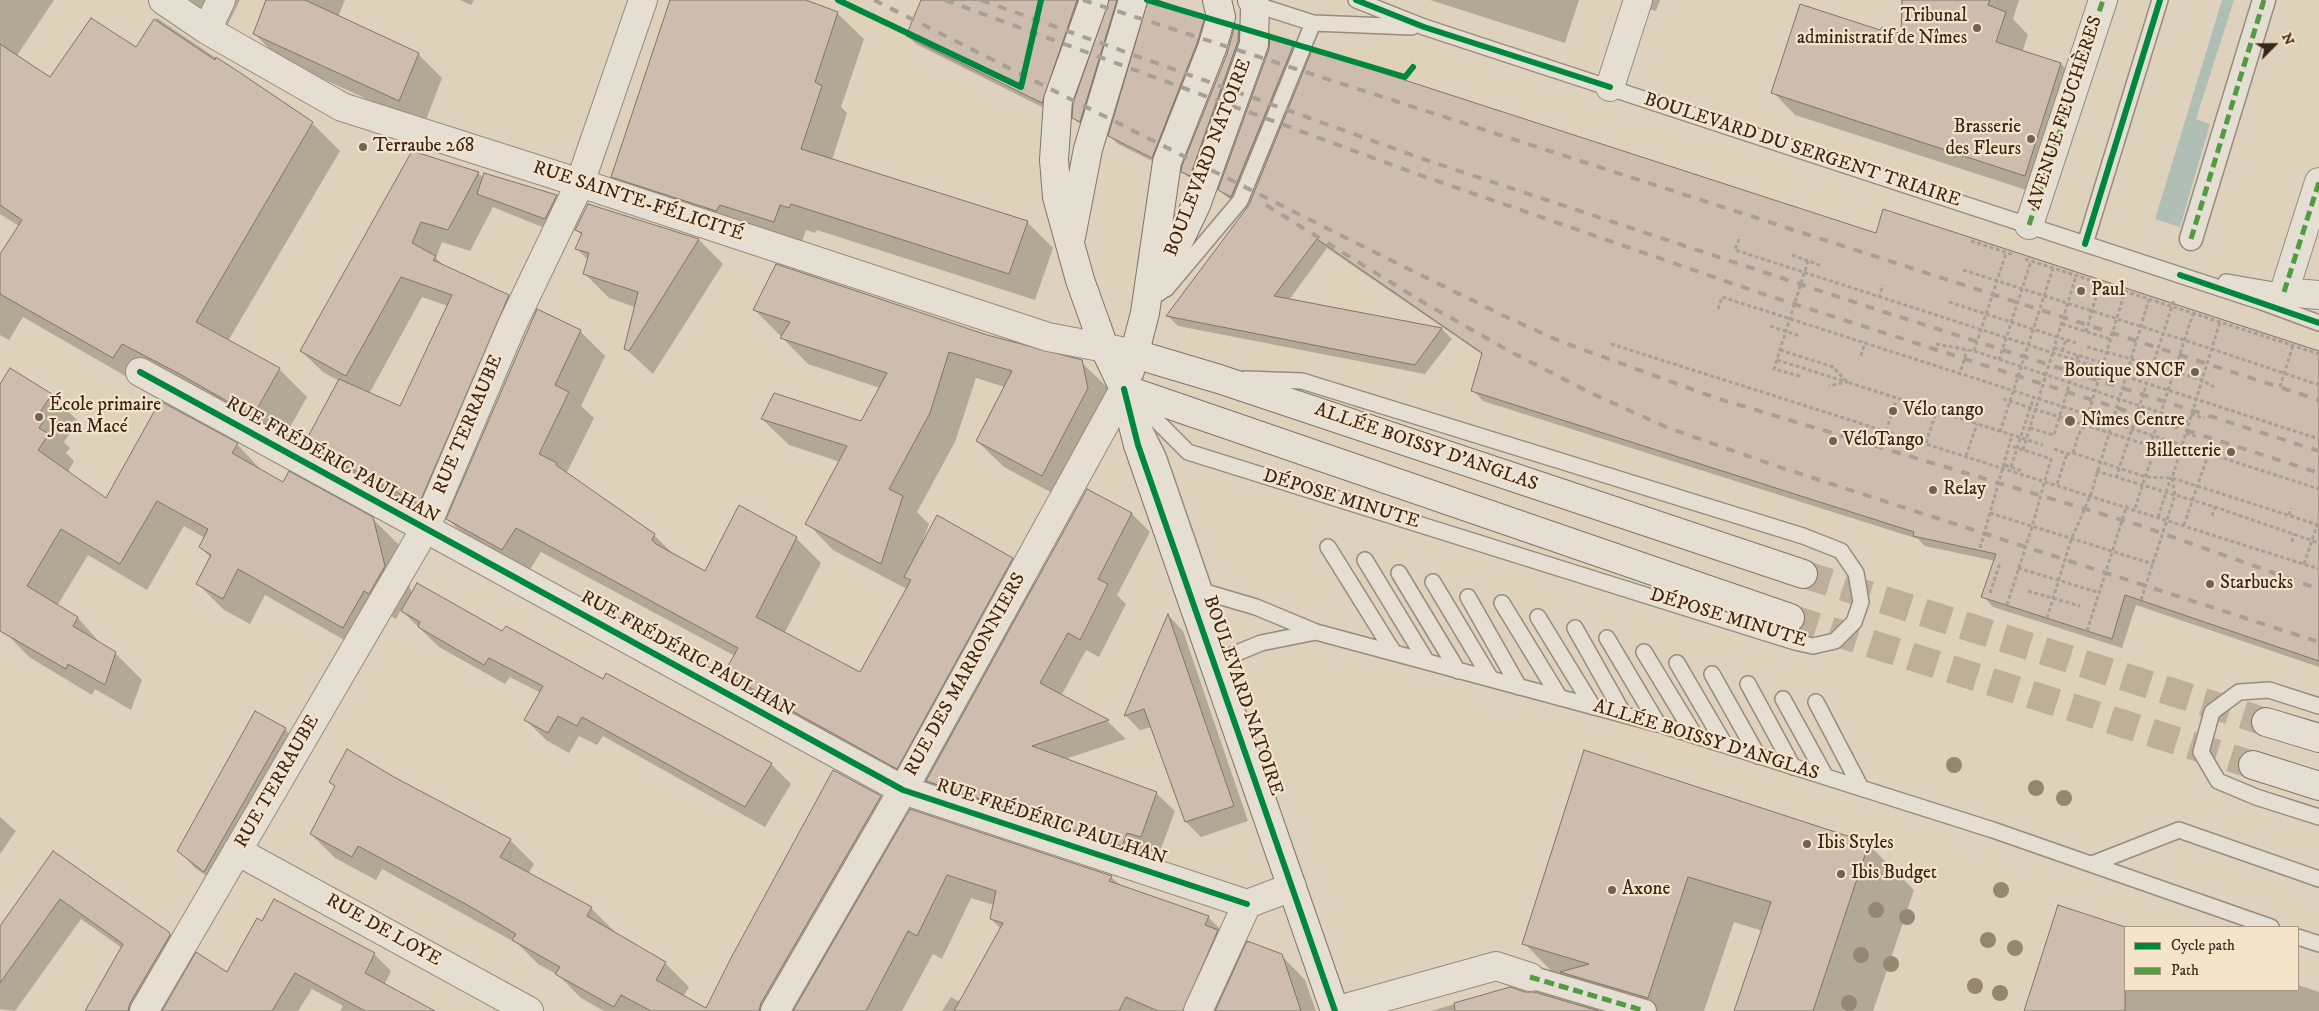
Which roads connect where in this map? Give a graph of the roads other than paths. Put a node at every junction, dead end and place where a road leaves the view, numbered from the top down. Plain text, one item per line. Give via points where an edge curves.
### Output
1 (163, 0) edge
2 (221, 0) edge
3 (643, 0) edge
4 (1094, 0) edge
5 (1133, 0) edge
6 (1217, 0) edge
7 (1356, 0) edge
8 (1638, 0) edge
9 (2103, 0) edge
10 (2160, 0) edge
11 (2264, 0) edge
12 (1251, 1) edge
13 (1313, 23) junction
14 (1424, 27) junction
15 (207, 30) junction
16 (1610, 87) junction
17 (2319, 182) edge
18 (580, 183) junction
19 (2029, 225) junction
20 (2191, 239) dead end
21 (1070, 242) junction
22 (2086, 244) junction
23 (2180, 275) junction
24 (2284, 292) junction
25 (2319, 295) edge
26 (1145, 313) junction
27 (2319, 323) edge
28 (1104, 346) junction
29 (1135, 354) junction
30 (140, 372) dead end
31 (1219, 378) junction
32 (1124, 389) junction
33 (425, 529) junction
34 (1328, 547) dead end
35 (1365, 560) dead end
36 (1399, 573) dead end
37 (1802, 574) tunnel mouth
38 (1433, 582) dead end
39 (1205, 592) joint
40 (1468, 597) dead end
41 (1502, 603) dead end
42 (1538, 617) dead end
43 (1790, 618) tunnel mouth
44 (1575, 628) dead end
45 (1316, 632) junction
46 (1607, 638) dead end
47 (1644, 652) dead end
48 (1394, 653) junction
49 (1427, 662) junction
50 (1677, 663) dead end
51 (1458, 670) junction
52 (1712, 674) dead end
53 (1490, 679) junction
54 (1748, 684) dead end
55 (1519, 687) junction
56 (1224, 689) junction
57 (1560, 698) junction
58 (1783, 699) dead end
59 (1816, 702) dead end
60 (2319, 706) edge
61 (1593, 707) junction
62 (1624, 715) junction
63 (2266, 722) tunnel mouth
64 (1658, 724) junction
65 (1695, 736) junction
66 (2319, 738) edge
67 (1725, 745) junction
68 (1758, 756) junction
69 (2253, 765) tunnel mouth
70 (1793, 767) junction
71 (1826, 777) junction
72 (2319, 786) edge
73 (1861, 788) junction
74 (903, 790) junction
75 (2319, 817) edge
76 (237, 851) junction
77 (2092, 864) junction
78 (2319, 879) edge
79 (1292, 886) junction
80 (1247, 904) junction
81 (2267, 926) edge
82 (2299, 937) edge
83 (2319, 944) edge
84 (1530, 977) joint
85 (144, 1011) edge
86 (530, 1011) edge
87 (775, 1011) edge
88 (1198, 1011) edge
89 (1335, 1011) edge
90 (1645, 1011) edge

1 - 15 street, RUE SAINTE-FÉLICITÉ
2 - 15 street
3 - 18 street, RUE TERRAUBE
4 - 21 street via 1057,106 1054,160 1057,197
5 - 21 street, BOULEVARD NATOIRE via 1088,149
6 - 26 street, BOULEVARD NATOIRE via 1221,17 1212,48 1167,162
7 - 14 lane, BOULEVARD DU SERGENT TRIAIRE
8 - 16 street
9 - 19 street, AVENUE FEUCHÈRES
10 - 22 lane
11 - 20 street
12 - 13 lane, BOULEVARD DU SERGENT TRIAIRE
12 - 26 street, BOULEVARD NATOIRE via 1254,44 1196,205
13 - 14 lane, BOULEVARD DU SERGENT TRIAIRE
13 - 26 lane via 1240,201
14 - 16 lane, BOULEVARD DU SERGENT TRIAIRE
15 - 18 street, RUE SAINTE-FÉLICITÉ via 342,107
16 - 19 lane, BOULEVARD DU SERGENT TRIAIRE
17 - 24 street
18 - 28 street, RUE SAINTE-FÉLICITÉ via 1048,337
18 - 33 street, RUE TERRAUBE via 512,326
19 - 22 lane, BOULEVARD DU SERGENT TRIAIRE
21 - 28 street, BOULEVARD NATOIRE
22 - 23 lane, BOULEVARD DU SERGENT TRIAIRE
23 - 24 lane
23 - 27 lane
24 - 25 street
26 - 29 street, BOULEVARD NATOIRE
28 - 29 street, RUE SAINTE-FÉLICITÉ
28 - 32 street, BOULEVARD NATOIRE
29 - 31 street, ALLÉE BOISSY D'ANGLAS
29 - 32 street, BOULEVARD NATOIRE
30 - 33 street, RUE FRÉDÉRIC PAULHAN
31 - 32 lane, DÉPOSE MINUTE via 1302,381 1803,536 1841,551 1856,573 1861,602 1854,622 1834,641 1813,646 1795,642 1188,452
31 - 37 street, ALLÉE BOISSY D'ANGLAS
32 - 39 lane, BOULEVARD NATOIRE via 1158,456
32 - 43 street
32 - 56 street, BOULEVARD NATOIRE via 1138,445
32 - 74 street, RUE DES MARRONNIERS
33 - 74 street, RUE FRÉDÉRIC PAULHAN
33 - 76 street, RUE TERRAUBE
34 - 48 lane
35 - 49 lane
36 - 51 lane
38 - 53 lane
39 - 45 lane, ALLÉE BOISSY D'ANGLAS via 1256,607
40 - 55 lane
41 - 57 lane
42 - 61 lane
44 - 62 lane
45 - 48 lane, ALLÉE BOISSY D'ANGLAS
45 - 56 lane, ALLÉE BOISSY D'ANGLAS via 1261,643 1232,654
46 - 64 lane
47 - 65 lane
48 - 49 lane, ALLÉE BOISSY D'ANGLAS
49 - 51 lane, ALLÉE BOISSY D'ANGLAS
50 - 67 lane
51 - 53 lane, ALLÉE BOISSY D'ANGLAS
52 - 68 lane
53 - 55 lane, ALLÉE BOISSY D'ANGLAS
54 - 70 lane
55 - 57 lane, ALLÉE BOISSY D'ANGLAS
56 - 79 street, BOULEVARD NATOIRE
57 - 61 lane, ALLÉE BOISSY D'ANGLAS
58 - 71 lane
59 - 73 lane
60 - 75 lane via 2269,690 2239,692 2212,712 2201,752 2218,781
61 - 62 lane, ALLÉE BOISSY D'ANGLAS
62 - 64 lane, ALLÉE BOISSY D'ANGLAS
63 - 66 street
64 - 65 lane, ALLÉE BOISSY D'ANGLAS
65 - 67 lane, ALLÉE BOISSY D'ANGLAS
67 - 68 lane, ALLÉE BOISSY D'ANGLAS
68 - 70 lane, ALLÉE BOISSY D'ANGLAS
69 - 72 street
70 - 71 lane, ALLÉE BOISSY D'ANGLAS
71 - 73 lane, ALLÉE BOISSY D'ANGLAS
73 - 77 lane, ALLÉE BOISSY D'ANGLAS
74 - 80 street, RUE FRÉDÉRIC PAULHAN
74 - 87 street, RUE DES MARRONNIERS
76 - 85 street, RUE TERRAUBE
76 - 86 street, RUE DE LOYE
77 - 78 lane via 2180,830
77 - 81 lane, ALLÉE BOISSY D'ANGLAS
79 - 80 street
79 - 89 street, BOULEVARD NATOIRE
80 - 88 street
82 - 83 lane
84 - 89 street via 1496,966
84 - 90 street

